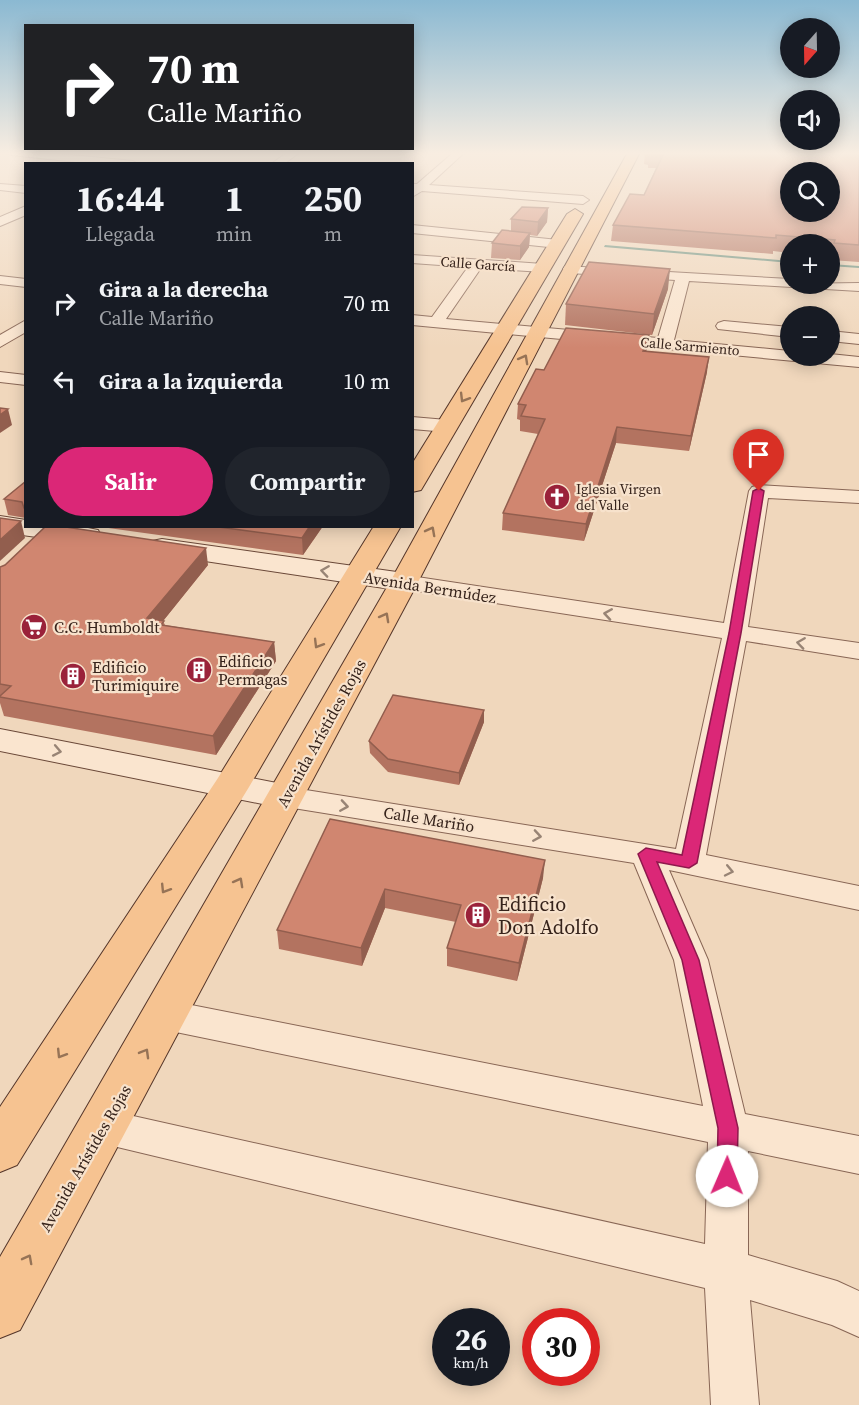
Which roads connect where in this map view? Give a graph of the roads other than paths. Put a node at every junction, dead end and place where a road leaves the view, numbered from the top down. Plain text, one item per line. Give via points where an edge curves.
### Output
1 (16, 218) edge
2 (573, 218) edge
3 (598, 218) edge
4 (3, 228) edge
5 (414, 230) edge
6 (558, 244) junction
7 (414, 260) edge
8 (477, 264) junction
9 (543, 268) junction
10 (570, 269) junction
11 (682, 276) junction
12 (0, 280) edge
13 (780, 282) edge
14 (24, 283) edge
15 (840, 286) edge
16 (859, 287) edge
17 (414, 320) edge
18 (436, 322) junction
19 (24, 326) edge
20 (724, 326) dead end
21 (505, 329) junction
22 (780, 331) edge
23 (539, 332) junction
24 (840, 337) edge
25 (859, 339) edge
26 (0, 342) edge
27 (665, 344) junction
28 (859, 362) edge
29 (0, 377) edge
30 (24, 380) edge
31 (414, 423) edge
32 (447, 426) junction
33 (414, 483) edge
34 (859, 497) edge
35 (0, 524) edge
36 (24, 526) edge
37 (387, 528) edge
38 (52, 529) edge
39 (25, 553) edge
40 (359, 576) junction
41 (404, 582) junction
42 (735, 633) junction
43 (859, 651) edge
44 (0, 740) edge
45 (231, 787) junction
46 (286, 797) junction
47 (646, 854) junction
48 (689, 863) junction
49 (859, 898) edge
50 (166, 1015) junction
51 (102, 1127) junction
52 (728, 1128) junction
53 (5, 1132) edge
54 (859, 1155) edge
55 (726, 1271) junction
56 (0, 1310) edge
57 (859, 1314) edge
58 (735, 1405) edge

1 - 4 street
2 - 6 main road
3 - 10 main road, Avenida Arístides Rojas
5 - 6 street
6 - 9 main road
7 - 8 street, Calle García
8 - 9 street, Calle García
8 - 18 street
9 - 21 main road
10 - 11 street
10 - 23 main road, Avenida Arístides Rojas
11 - 13 street
11 - 27 street
12 - 14 street
15 - 16 street
17 - 18 street, Calle Sarmiento
18 - 21 street, Calle Sarmiento
19 - 26 street
20 - 22 street
21 - 23 street, Calle Sarmiento
21 -> 32 main road
23 - 27 street, Calle Sarmiento
41 -> 23 main road, Avenida Arístides Rojas
24 - 25 street
27 - 28 street, Calle Sarmiento
29 - 30 street
31 - 32 street
32 - 33 main road
34 - 42 street via 759,491
35 - 36 street, Avenida Bermúdez
37 - 40 main road
38 - 39 street
40 -> 38 street, Avenida Bermúdez
40 - 41 street, Avenida Bermúdez
40 -> 45 main road
42 -> 41 street, Avenida Bermúdez
46 -> 41 main road, Avenida Arístides Rojas
43 -> 42 street, Avenida Bermúdez
42 - 48 street
44 -> 45 street, Calle Mariño
45 - 46 street, Calle Mariño
45 -> 53 main road
46 -> 47 street, Calle Mariño
50 -> 46 main road, Avenida Arístides Rojas
47 - 48 street, Calle Mariño
47 - 52 street via 691,960
48 -> 49 street, Calle Mariño
51 -> 50 main road, Avenida Arístides Rojas
50 - 52 street
51 - 55 street
56 -> 51 main road, Avenida Arístides Rojas
52 - 54 street
52 - 55 street
55 - 57 street
55 - 58 street

